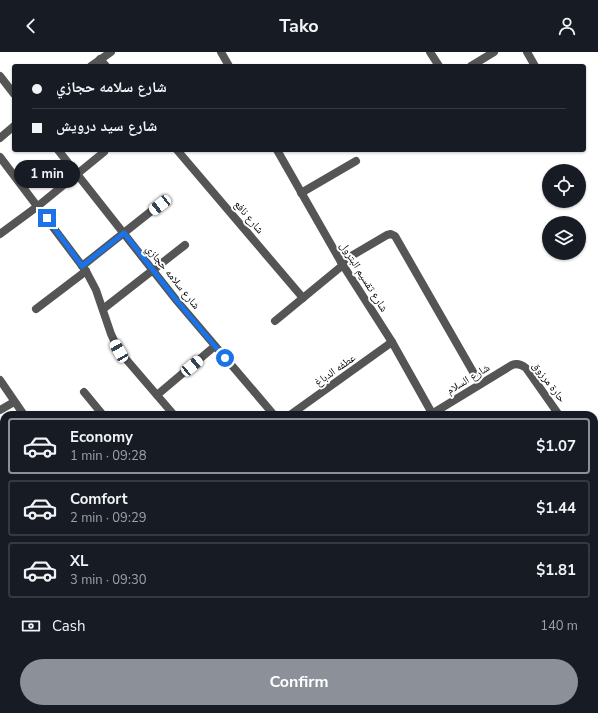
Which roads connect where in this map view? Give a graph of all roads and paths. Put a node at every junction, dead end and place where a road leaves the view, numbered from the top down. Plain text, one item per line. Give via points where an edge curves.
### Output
1 (111, 52) edge
2 (221, 52) edge
3 (430, 52) edge
4 (494, 52) edge
5 (528, 52) edge
6 (100, 59) junction
7 (94, 64) edge
8 (104, 64) edge
9 (228, 64) edge
10 (438, 64) edge
11 (474, 64) edge
12 (534, 64) edge
13 (0, 76) edge
14 (12, 91) edge
15 (12, 128) edge
16 (0, 138) edge
17 (60, 152) edge
18 (104, 152) dead end
19 (179, 152) edge
20 (278, 152) edge
21 (0, 157) edge
22 (356, 161) dead end
23 (77, 174) junction
24 (301, 193) junction
25 (160, 205) dead end
26 (38, 206) junction
27 (124, 233) junction
28 (0, 234) edge
29 (185, 245) dead end
30 (342, 264) junction
31 (84, 269) junction
32 (153, 270) junction
33 (303, 298) junction
34 (36, 309) dead end
35 (103, 309) junction
36 (275, 321) dead end
37 (392, 342) junction
38 (215, 346) junction
39 (519, 364) joint
40 (0, 380) edge
41 (480, 384) junction
42 (84, 392) dead end
43 (157, 395) junction
44 (14, 402) junction
45 (0, 410) edge
46 (21, 411) edge
47 (100, 411) edge
48 (170, 411) edge
49 (271, 411) edge
50 (296, 411) edge
51 (430, 411) edge
52 (437, 411) edge
53 (556, 411) edge

1 - 6 street
2 - 9 street
3 - 10 street
4 - 11 street
5 - 12 street
6 - 7 street
6 - 8 street
13 - 14 street
15 - 16 street
17 - 23 street, شارع سلامه حجازي
18 - 23 street
19 - 33 street, شارع نافع
20 - 24 street, شارع تقسيم البترول
21 - 26 street
22 - 24 street
23 - 26 street
23 - 27 street, شارع سلامه حجازي
24 - 30 street, شارع تقسيم البترول
25 - 27 street
26 - 28 street
26 - 31 street
27 - 31 street
27 - 32 street, شارع سلامه حجازي
29 - 32 street
30 - 33 street
30 - 37 street, شارع تقسيم البترول
30 - 41 street via 387,235 395,236
31 - 34 street
31 - 35 street
32 - 35 street
32 - 38 street, شارع سلامه حجازي
33 - 36 street
35 - 43 street via 119,351
37 - 50 street, عطفه الدباغ
37 - 51 street, شارع تقسيم البترول
38 - 43 street
38 - 49 street, شارع سلامه حجازي
39 - 41 street, شارع السلام via 512,365
39 - 53 street, حارة مرزوق via 526,368
40 - 44 street
41 - 52 street, شارع السلام
42 - 47 street
43 - 48 street
44 - 45 street
44 - 46 street

